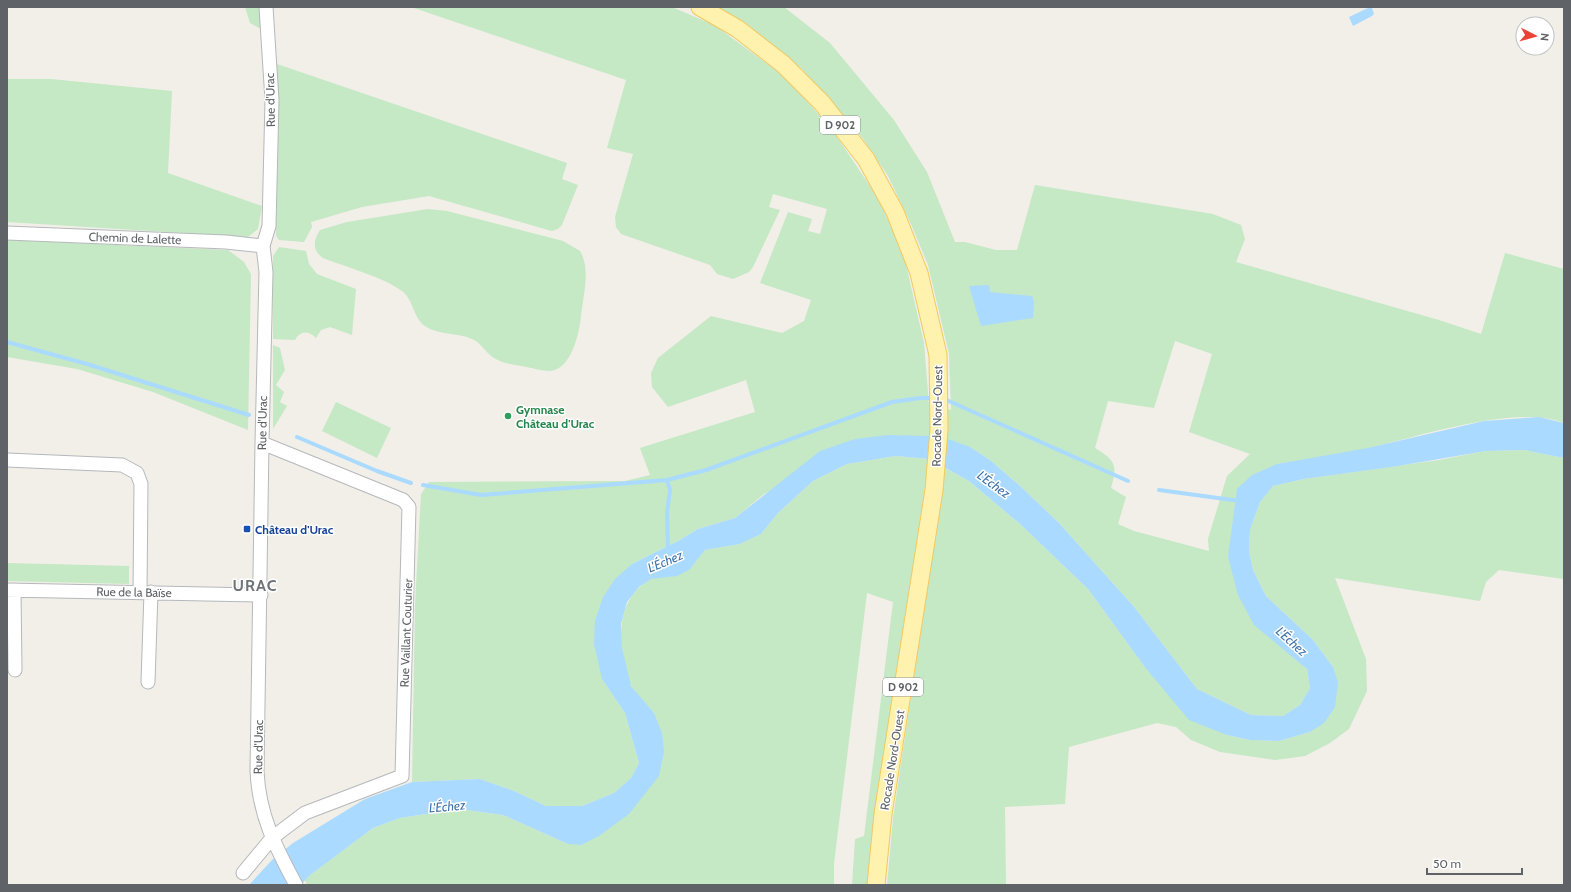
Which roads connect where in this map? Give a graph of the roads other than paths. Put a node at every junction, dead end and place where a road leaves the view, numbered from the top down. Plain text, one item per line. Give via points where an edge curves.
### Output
1 (266, 7) edge
2 (700, 7) edge
3 (7, 233) edge
4 (263, 246) junction
5 (262, 443) junction
6 (7, 460) edge
7 (10, 590) edge
8 (146, 592) junction
9 (261, 595) junction
10 (15, 670) dead end
11 (148, 682) dead end
12 (273, 842) junction
13 (243, 873) dead end
14 (296, 885) edge
15 (876, 885) edge

1 - 4 street, Rue d'Urac via 272,100 269,226
2 - 15 main road, Rocade Nord-Ouest / D 902 via 738,29 783,64 822,103 866,159 895,212 919,273 938,355 939,430 934,490 883,814
3 - 4 street, Chemin de Lalette via 226,242
4 - 5 street, Rue d'Urac via 266,272
5 - 9 street, Rue d'Urac
5 - 12 street, Rue Vaillant Couturier via 403,500 409,507 402,776 305,813
6 - 8 street via 122,465 137,473 141,484
7 - 8 street, Rue de la Baïse
7 - 10 street
8 - 9 street, Rue de la Baïse
8 - 11 street
9 - 12 street, Rue d'Urac via 258,789 264,818
12 - 13 street
12 - 14 street, Rue d'Urac

